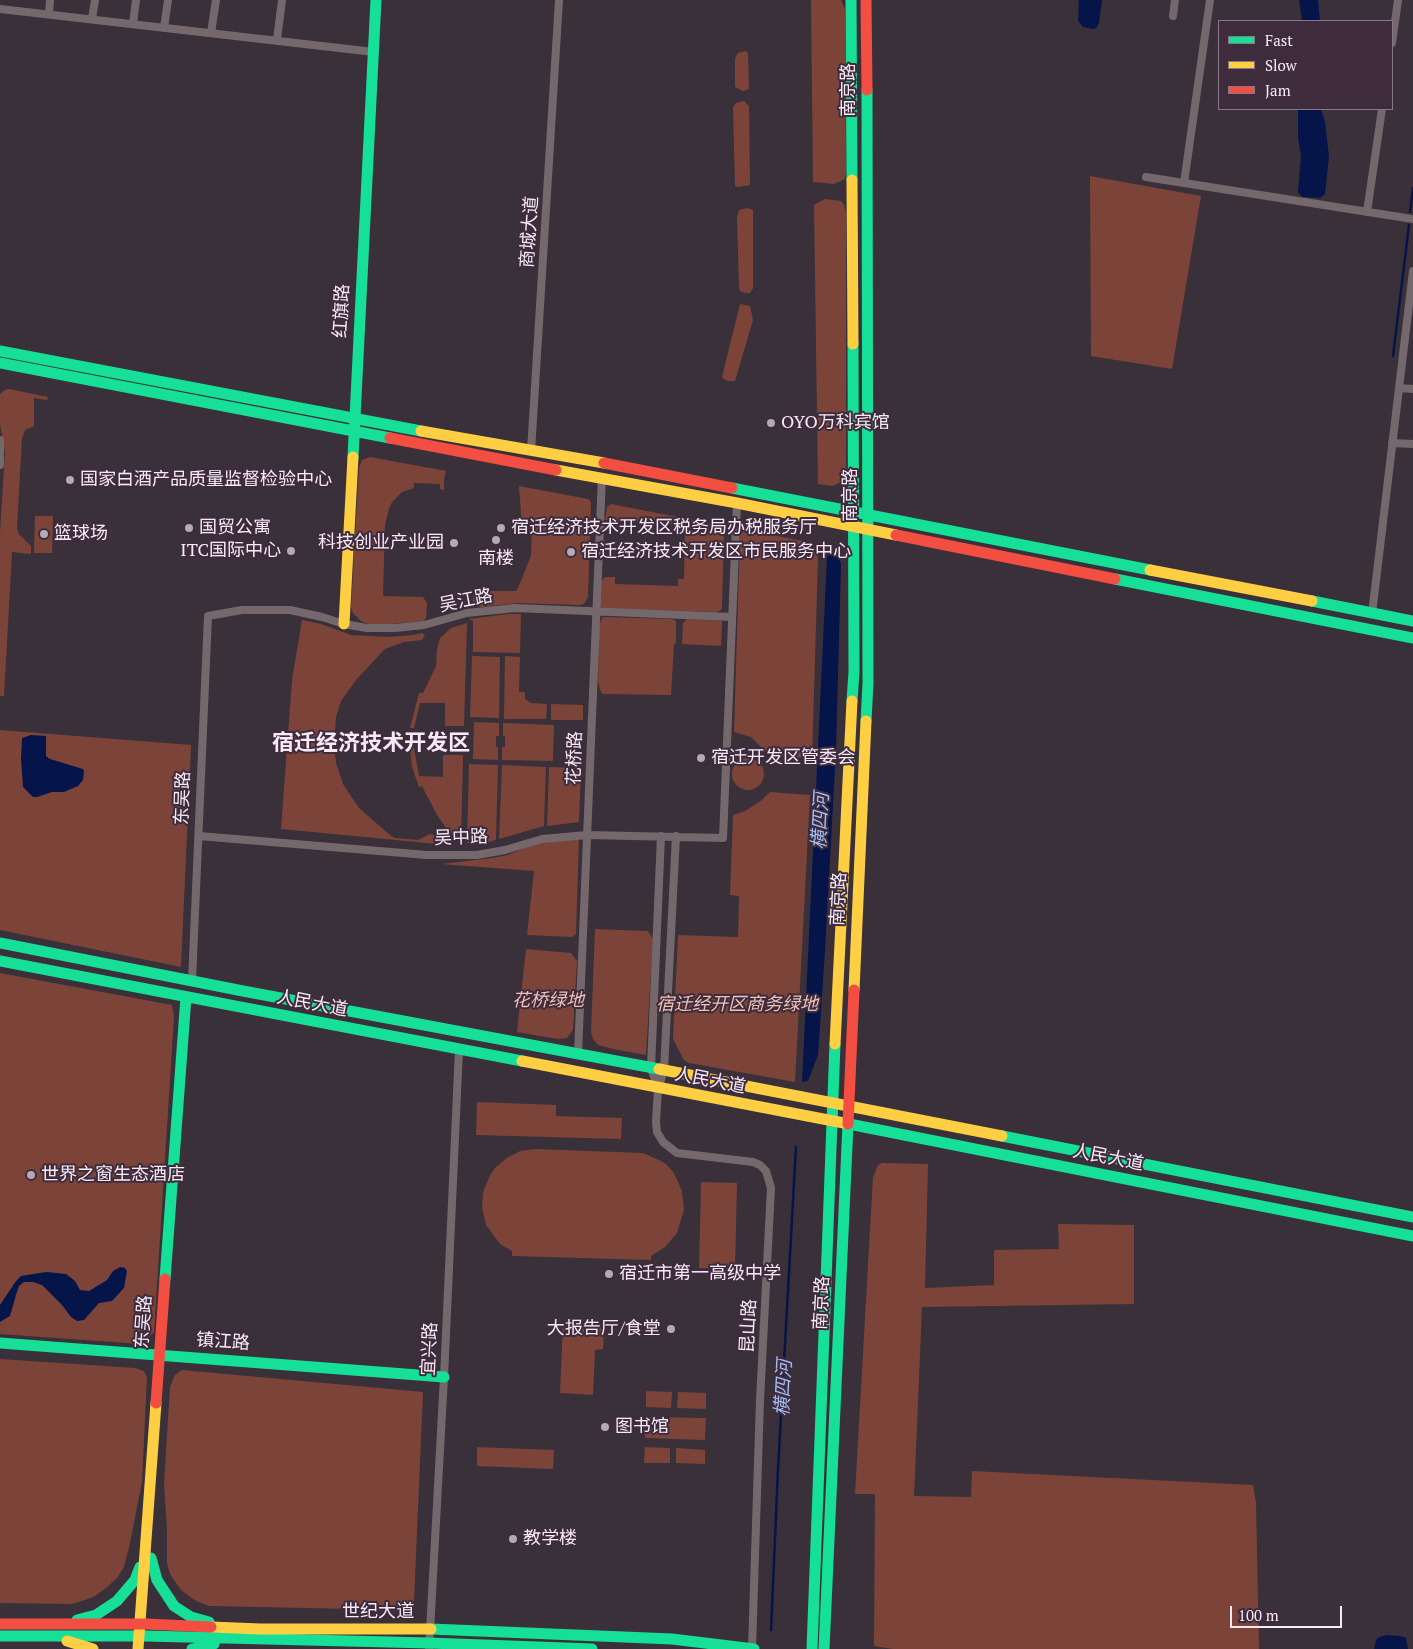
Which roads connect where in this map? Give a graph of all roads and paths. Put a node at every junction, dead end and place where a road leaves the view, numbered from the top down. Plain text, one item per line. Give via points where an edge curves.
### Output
1 (50, 0) edge
2 (96, 0) edge
3 (136, 0) edge
4 (168, 0) edge
5 (216, 0) edge
6 (282, 0) edge
7 (376, 0) edge
8 (559, 0) edge
9 (851, 0) edge
10 (866, 0) edge
11 (1175, 0) edge
12 (1210, 0) edge
13 (1398, 0) edge
14 (0, 9) edge
15 (49, 14) junction
16 (1173, 16) dead end
17 (92, 19) junction
18 (132, 24) junction
19 (164, 28) junction
20 (211, 33) junction
21 (1393, 36) edge
22 (277, 40) junction
23 (374, 52) junction
24 (1382, 110) edge
25 (1146, 177) dead end
26 (1184, 183) junction
27 (1367, 212) junction
28 (1413, 219) edge
29 (1413, 271) edge
30 (0, 351) edge
31 (1, 365) edge
32 (1399, 388) junction
33 (1413, 389) edge
34 (354, 418) junction
35 (353, 431) junction
36 (0, 440) edge
37 (1392, 443) junction
38 (1413, 444) edge
39 (531, 451) junction
40 (604, 463) junction
41 (0, 465) edge
42 (528, 465) junction
43 (601, 479) junction
44 (737, 503) junction
45 (854, 512) junction
46 (868, 515) junction
47 (855, 527) junction
48 (868, 530) junction
49 (596, 612) junction
50 (1372, 614) junction
51 (208, 616) joint
52 (732, 617) junction
53 (1413, 621) edge
54 (344, 624) junction
55 (1413, 638) edge
56 (587, 835) junction
57 (199, 836) junction
58 (661, 836) junction
59 (676, 836) junction
60 (0, 943) edge
61 (0, 961) edge
62 (192, 981) junction
63 (188, 998) junction
64 (459, 1050) junction
65 (578, 1054) junction
66 (651, 1068) junction
67 (664, 1070) junction
68 (658, 1089) junction
69 (832, 1102) junction
70 (849, 1105) junction
71 (832, 1121) junction
72 (848, 1124) junction
73 (1413, 1217) edge
74 (1413, 1236) edge
75 (0, 1343) edge
76 (163, 1355) junction
77 (444, 1377) junction
78 (148, 1558) junction
79 (0, 1624) edge
80 (55, 1624) junction
81 (143, 1624) junction
82 (260, 1629) junction
83 (430, 1630) junction
84 (0, 1636) edge
85 (142, 1636) junction
86 (258, 1640) junction
87 (429, 1646) edge
88 (93, 1649) edge
89 (138, 1649) edge
90 (144, 1649) edge
91 (192, 1649) edge
92 (592, 1649) edge
93 (753, 1649) edge
94 (812, 1649) edge
95 (824, 1649) edge

1 - 15 street
2 - 17 street
3 - 18 street
4 - 19 street
5 - 20 street
6 - 22 street
7 - 23 main road, 红旗路
8 - 39 street, 商城大道
9 - 45 main road, 南京路
10 - 46 main road, 南京路
11 - 16 street
12 - 26 street
13 - 21 street
14 - 15 street
15 - 17 street
17 - 18 street
18 - 19 street
19 - 20 street
20 - 22 street
22 - 23 street
23 - 34 main road, 红旗路
24 - 27 street
25 - 26 street
26 - 27 street
27 - 28 street
29 - 32 street
30 - 34 main road
31 - 35 main road
32 - 33 street
32 - 37 street
34 - 35 main road, 红旗路
34 - 39 main road
35 - 42 main road
35 - 54 main road, 红旗路
36 - 41 street
37 - 38 street
37 - 50 street
39 - 40 main road
39 - 42 street, 商城大道
40 - 43 street, 花桥路
40 - 45 main road
42 - 43 main road
43 - 44 main road
43 - 49 street, 花桥路
44 - 47 main road
44 - 52 street
45 - 46 main road
45 - 47 main road, 南京路
46 - 48 main road, 南京路
46 - 50 main road
47 - 48 main road
47 - 69 main road, 南京路 via 854,672
48 - 55 main road
48 - 70 main road, 南京路 via 868,683
49 - 52 street, 吴江路
49 - 54 street, 吴江路 via 515,608 467,613 414,626 367,628
49 - 56 street, 花桥路
50 - 53 main road
51 - 54 street, 吴江路 via 242,610 290,610
51 - 57 street, 东吴路
52 - 59 street, 吴中路 via 723,838
56 - 57 street, 吴中路 via 542,839 477,855 427,855
56 - 58 street, 吴中路
56 - 65 street, 花桥路
57 - 62 street, 东吴路
58 - 59 street, 吴中路
58 - 66 street
59 - 67 street
60 - 62 main road, 人民大道
61 - 63 main road, 人民大道
62 - 65 main road, 人民大道
63 - 64 main road, 人民大道
63 - 76 main road, 东吴路
64 - 68 main road, 人民大道
64 - 77 street, 宜兴路
65 - 66 main road, 人民大道
66 - 67 main road, 人民大道
66 - 68 street
67 - 68 street
67 - 69 main road, 人民大道
68 - 71 main road, 人民大道
68 - 93 street, 昆山路 via 657,1132 669,1148 677,1153 753,1162 766,1171 770,1179
69 - 70 main road, 人民大道
69 - 71 main road, 南京路
70 - 72 main road, 南京路
70 - 73 main road, 人民大道
71 - 72 main road, 人民大道
71 - 94 main road, 南京路
72 - 74 main road, 人民大道
72 - 95 main road, 南京路
75 - 76 main road, 镇江路
76 - 77 main road, 镇江路
76 - 78 main road, 东吴路
77 - 83 street, 宜兴路
78 - 80 main road via 135,1580 108,1608 89,1617
78 - 81 main road, 东吴路
78 - 82 main road via 157,1580 181,1612 202,1620
79 - 80 main road, 世纪大道
80 - 81 main road, 世纪大道
81 - 82 main road, 世纪大道
81 - 85 main road, 东吴路
82 - 83 main road, 世纪大道
83 - 87 street, 宜兴路
83 - 93 main road, 世纪大道 via 672,1639
84 - 85 main road, 世纪大道
84 - 88 main road via 68,1641
85 - 86 main road, 世纪大道
85 - 89 main road, 东吴路
85 - 90 main road, 东吴路
86 - 87 main road, 世纪大道
86 - 91 main road
87 - 92 main road, 世纪大道

